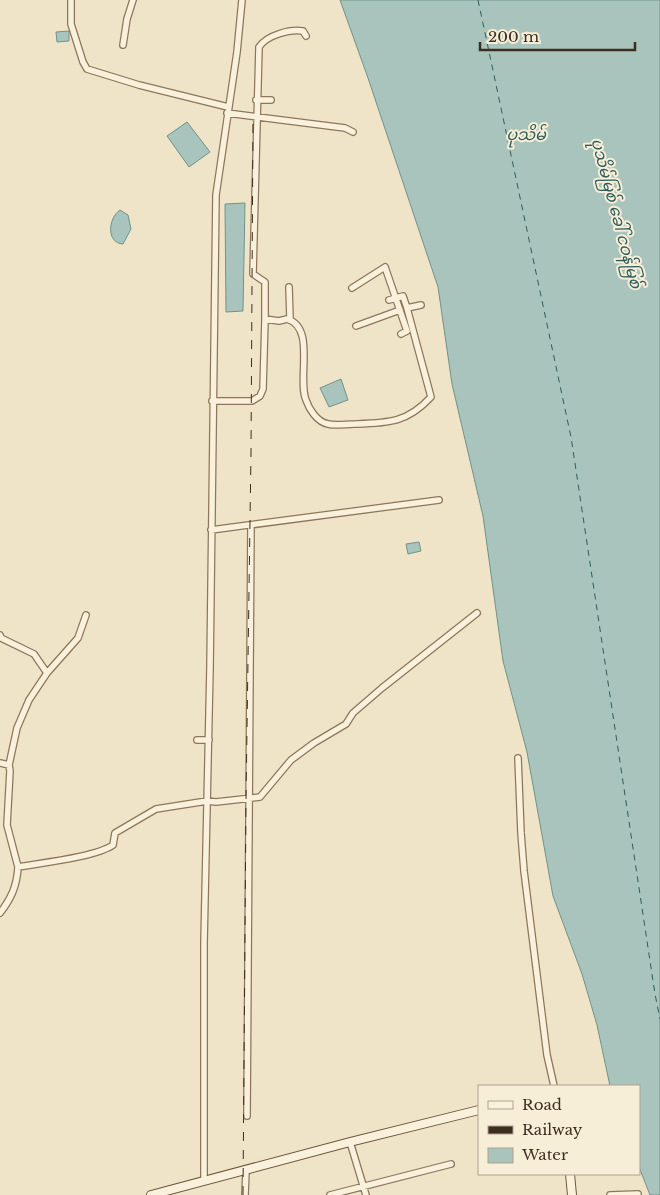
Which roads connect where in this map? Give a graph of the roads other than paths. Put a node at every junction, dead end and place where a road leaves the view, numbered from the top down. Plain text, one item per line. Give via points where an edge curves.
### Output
1 (71, 0) edge
2 (133, 0) edge
3 (242, 0) edge
4 (306, 36) dead end
5 (123, 45) dead end
6 (256, 100) junction
7 (271, 100) dead end
8 (228, 110) junction
9 (256, 116) junction
10 (353, 132) dead end
11 (370, 266) dead end
12 (375, 272) junction
13 (289, 287) dead end
14 (352, 288) dead end
15 (392, 299) junction
16 (421, 305) dead end
17 (408, 308) junction
18 (400, 310) junction
19 (265, 319) junction
20 (290, 319) junction
21 (356, 326) dead end
22 (401, 334) dead end
23 (212, 401) junction
24 (439, 500) dead end
25 (251, 525) junction
26 (211, 530) junction
27 (477, 613) dead end
28 (86, 615) dead end
29 (0, 635) edge
30 (47, 673) junction
31 (197, 740) dead end
32 (209, 740) junction
33 (518, 758) dead end
34 (0, 763) edge
35 (9, 765) junction
36 (248, 799) junction
37 (207, 801) junction
38 (18, 868) junction
39 (0, 913) edge
40 (554, 1085) edge
41 (478, 1110) edge
42 (247, 1116) dead end
43 (350, 1142) junction
44 (451, 1164) dead end
45 (246, 1171) junction
46 (570, 1175) edge
47 (204, 1181) junction
48 (364, 1186) junction
49 (638, 1194) dead end
50 (151, 1195) edge
51 (245, 1195) edge
52 (330, 1195) edge
53 (366, 1195) edge
54 (572, 1195) edge
55 (610, 1195) edge

1 - 8 street via 71,24 87,69
2 - 5 street
3 - 8 street
4 - 6 street via 303,31 293,30 262,41 258,47
6 - 7 street
6 - 9 street
8 - 9 street
8 - 23 street via 216,195
9 - 10 street via 274,116 346,128
9 - 19 street via 253,274 266,282
11 - 12 street
12 - 14 street
12 - 15 street via 385,267
13 - 20 street
15 - 17 street via 403,296
15 - 18 street
16 - 17 street
17 - 20 street via 431,397 420,409 387,423 326,424 312,413 304,397 303,334
18 - 21 street
18 - 22 street via 407,331
19 - 20 street
19 - 23 street via 260,396 252,401
23 - 26 street
24 - 25 street
25 - 26 street
25 - 36 street
26 - 32 street
27 - 36 street via 382,688 353,713 346,724 291,760 260,798
28 - 30 street via 78,638
29 - 30 street via 34,654
30 - 35 street via 29,700 17,728
31 - 32 street
32 - 37 street
33 - 40 street via 524,871 547,1055
34 - 35 street
35 - 38 street via 7,825
36 - 37 street
36 - 42 street
37 - 38 street via 156,809 114,833 110,848
37 - 47 street
38 - 39 street via 11,898
41 - 43 street
43 - 45 street
43 - 48 street
44 - 48 street
45 - 47 street
45 - 51 street
46 - 54 street
47 - 50 street
48 - 52 street
48 - 53 street
49 - 55 street

